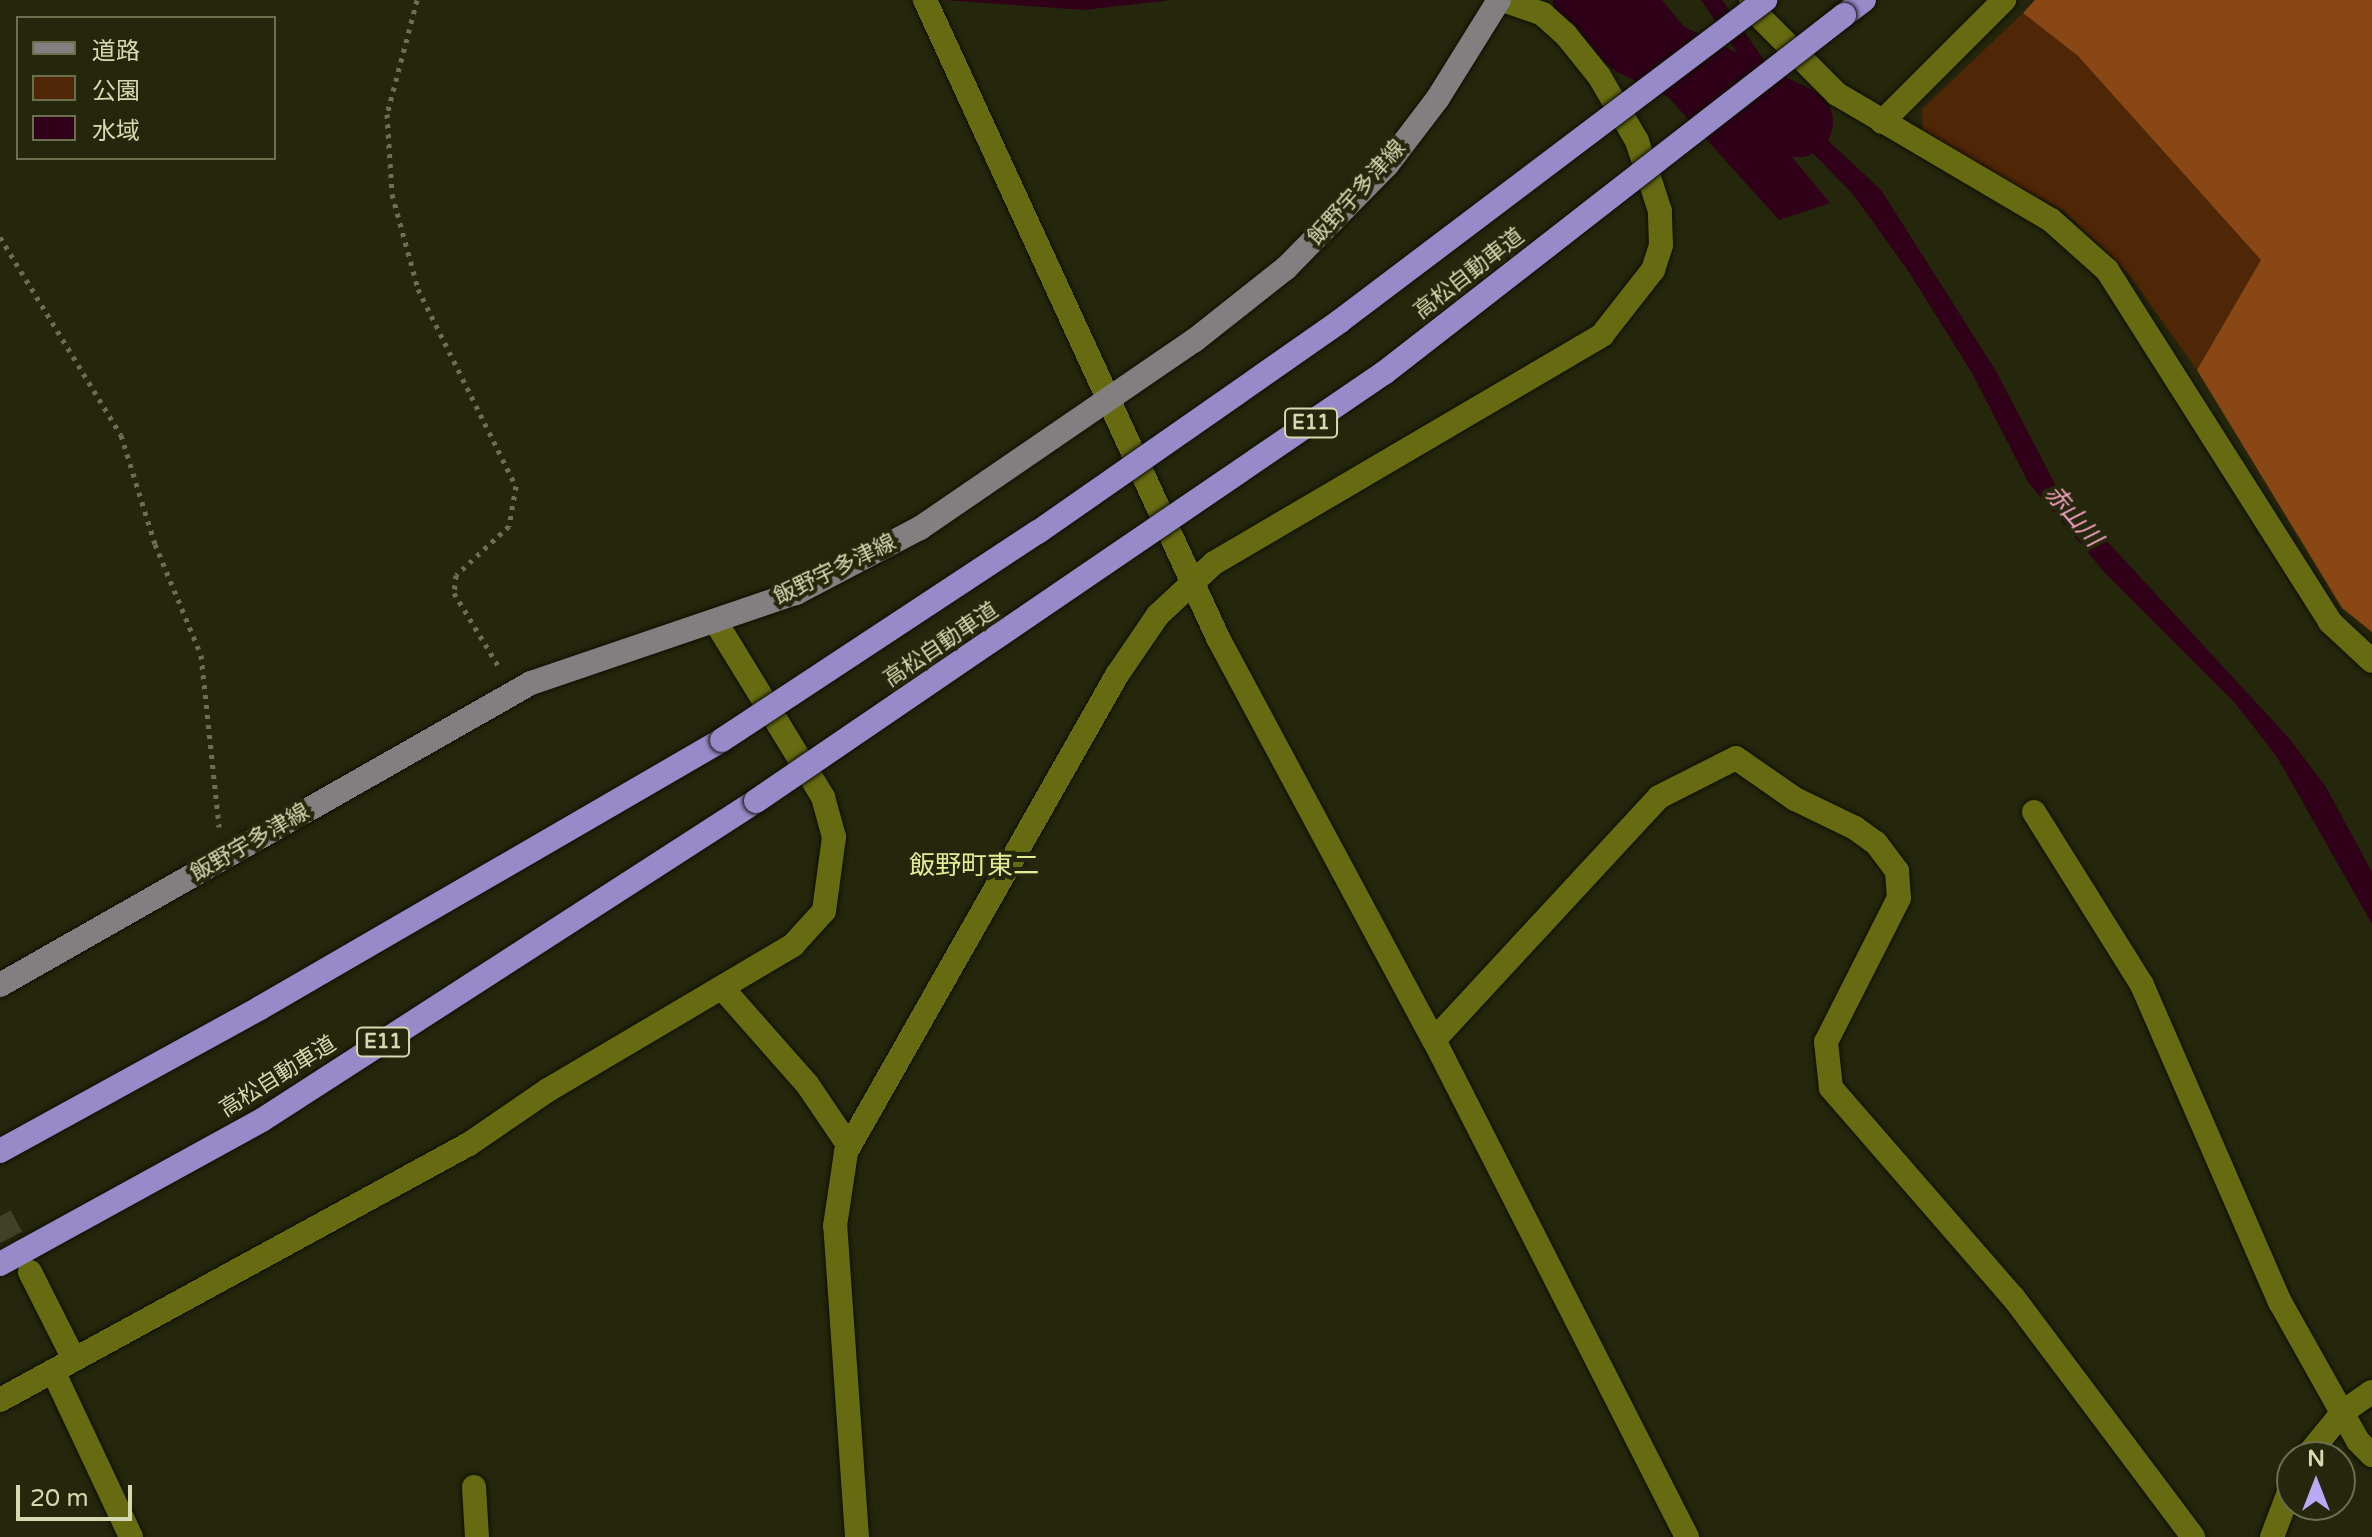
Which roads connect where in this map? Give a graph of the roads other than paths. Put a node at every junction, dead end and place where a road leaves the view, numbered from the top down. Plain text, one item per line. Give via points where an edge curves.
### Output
1 (925, 0) edge
2 (1501, 0) edge
3 (1751, 0) edge
4 (1765, 0) edge
5 (1864, 0) edge
6 (2004, 0) edge
7 (1882, 122) junction
8 (1107, 402) junction
9 (1191, 583) junction
10 (715, 621) junction
11 (2372, 661) edge
12 (2034, 812) dead end
13 (0, 985) edge
14 (724, 990) junction
15 (1434, 1040) junction
16 (849, 1146) junction
17 (0, 1151) edge
18 (0, 1264) edge
19 (30, 1272) tunnel mouth
20 (63, 1365) junction
21 (2372, 1392) edge
22 (0, 1400) edge
23 (2343, 1412) junction
24 (2319, 1441) edge
25 (2372, 1455) edge
26 (474, 1487) dead end
27 (131, 1537) edge
28 (477, 1537) edge
29 (857, 1537) edge
30 (1687, 1537) edge
31 (2193, 1537) edge

1 - 8 street
2 - 8 main road, 飯野宇多津線 via 1438,98 1347,209 1286,268
2 - 9 street via 1543,14 1566,35 1599,76 1637,141 1660,211 1661,245 1653,270 1602,335 1252,538
3 - 7 street via 1755,12 1837,94
4 - 17 highway, 高松自動車道, bridge via 1340,321 1038,532 722,740 260,1008
5 - 18 highway, 高松自動車道 / E11, bridge via 1384,373 756,801 262,1120
6 - 7 street
7 - 11 street via 2051,220 2107,270 2330,622
8 - 9 street
8 - 10 main road, 飯野宇多津線 via 920,528 796,593
9 - 15 street
9 - 16 street via 1158,615 1117,675
10 - 13 main road, 飯野宇多津線 via 514,693
10 - 14 street via 823,797 834,837 824,911 793,945
12 - 23 street via 2142,985 2280,1302
14 - 16 street via 807,1084
14 - 20 street via 548,1090 469,1144
15 - 30 street
15 - 31 street via 1659,797 1736,758 1795,799 1855,828 1876,843 1897,871 1899,898 1826,1042 1831,1088 2013,1297
16 - 29 street via 835,1226
19 - 20 street
20 - 22 street
20 - 27 street
21 - 23 street
23 - 24 street
23 - 25 street
26 - 28 street

